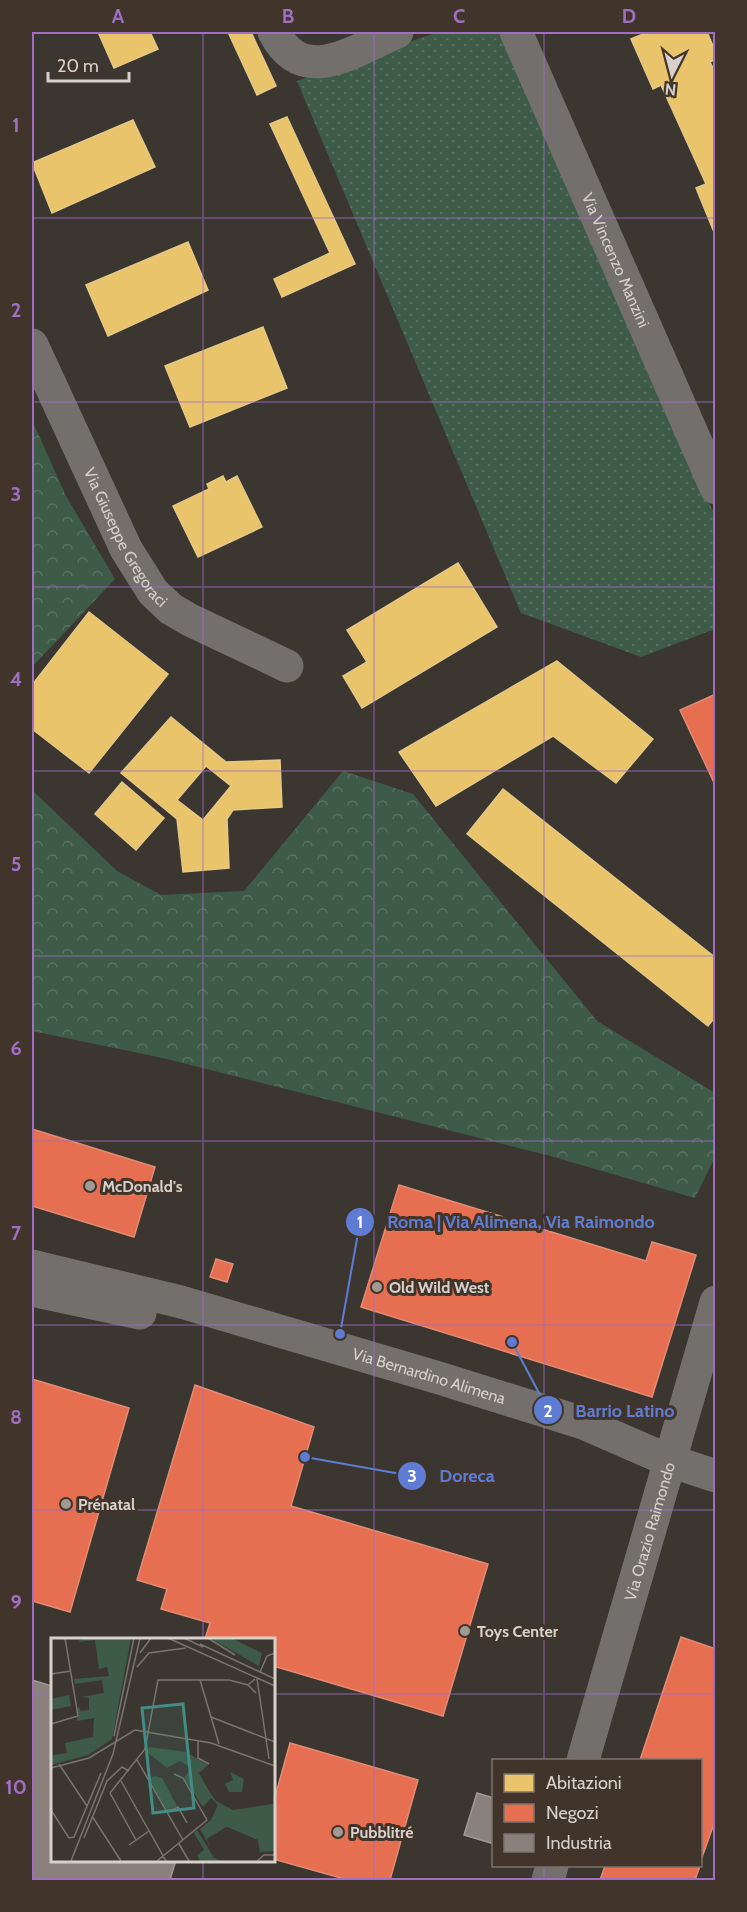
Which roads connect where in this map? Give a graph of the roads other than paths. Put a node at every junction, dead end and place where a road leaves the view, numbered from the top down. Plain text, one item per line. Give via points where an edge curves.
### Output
1 (274, 32) edge
2 (397, 32) edge
3 (516, 32) edge
4 (32, 345) edge
5 (716, 488) edge
6 (286, 666) dead end
7 (32, 1266) edge
8 (32, 1290) edge
9 (716, 1302) edge
10 (670, 1461) junction
11 (716, 1476) edge
12 (584, 1759) edge

1 - 2 street via 290,53 315,64
3 - 5 street, Via Vincenzo Manzini
4 - 6 street, Via Giuseppe Gregoraci via 126,549 153,592 171,609 200,626
7 - 10 street, Via Bernardino Alimena via 285,1331 583,1422
8 - 10 street, Via Bernardino Alimena via 208,1330 562,1436
9 - 10 street, Via Orazio Raimondo
10 - 11 street
10 - 12 street, Via Orazio Raimondo

